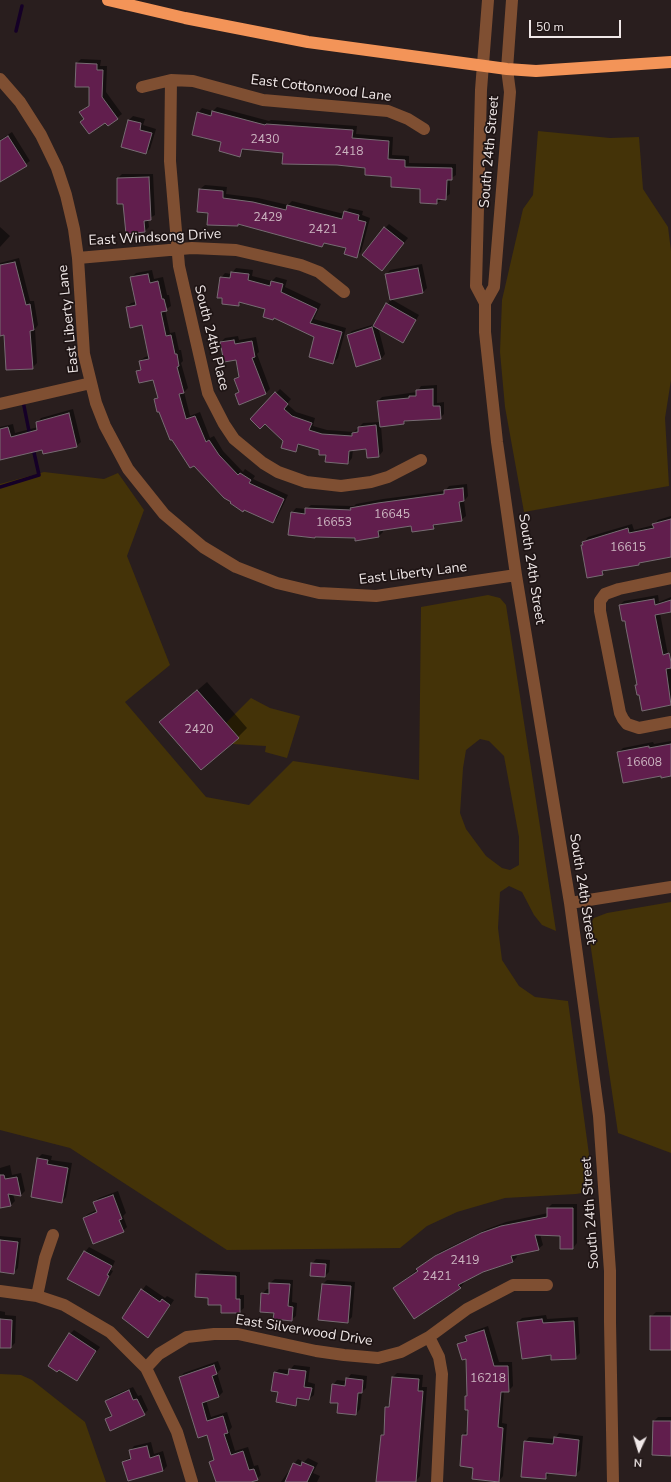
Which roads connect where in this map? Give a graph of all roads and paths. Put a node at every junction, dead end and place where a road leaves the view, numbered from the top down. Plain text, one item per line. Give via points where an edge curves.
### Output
1 (108, 0) edge
2 (488, 0) edge
3 (512, 0) edge
4 (671, 62) edge
5 (483, 66) junction
6 (507, 69) junction
7 (0, 79) edge
8 (171, 80) junction
9 (142, 87) dead end
10 (424, 129) dead end
11 (177, 249) junction
12 (78, 258) junction
13 (344, 292) dead end
14 (485, 303) junction
15 (91, 383) junction
16 (0, 404) edge
17 (421, 460) dead end
18 (516, 575) junction
19 (671, 578) edge
20 (671, 722) edge
21 (671, 887) edge
22 (570, 903) junction
23 (53, 1235) dead end
24 (547, 1285) dead end
25 (0, 1291) edge
26 (37, 1296) junction
27 (429, 1337) junction
28 (146, 1368) junction
29 (192, 1482) edge
30 (436, 1482) edge
31 (613, 1482) edge

1 - 5 highway via 308,42
2 - 5 street, South 24th Street
3 - 6 street, South 24th Street
4 - 6 highway via 536,71
5 - 6 highway
5 - 14 street, South 24th Street via 476,286
6 - 14 street, South 24th Street via 510,92 494,287
7 - 12 street, East Liberty Lane via 20,102 41,135 57,168 69,209
8 - 9 street, East Cottonwood Lane
8 - 10 street, East Cottonwood Lane via 193,81 263,100 388,110
8 - 11 street, South 24th Place via 170,161
11 - 12 street, East Windsong Drive
11 - 13 street, East Windsong Drive via 236,250 301,265 319,272
11 - 17 street, South 24th Place via 208,393 224,424 244,448 278,472 323,485 340,486 371,482 388,477
12 - 15 street, East Liberty Lane via 83,338
14 - 18 street, South 24th Street via 490,387
15 - 16 street
15 - 18 street, East Liberty Lane via 104,426 115,448 145,493 203,547 254,575 305,590 359,596 397,594
18 - 22 street, South 24th Street
19 - 20 street via 618,589 605,594 600,601 600,619 620,713 627,724 639,728
21 - 22 street
22 - 31 street, South 24th Street via 599,1116 606,1189 610,1271
23 - 26 street
24 - 27 street, East Silverwood Drive via 513,1285 467,1308
25 - 26 street
26 - 28 street via 64,1305 110,1332
27 - 28 street, East Silverwood Drive via 401,1352 378,1358 344,1356 238,1334 194,1336 187,1337 159,1354
27 - 30 street via 439,1357 442,1374
28 - 29 street via 177,1432

